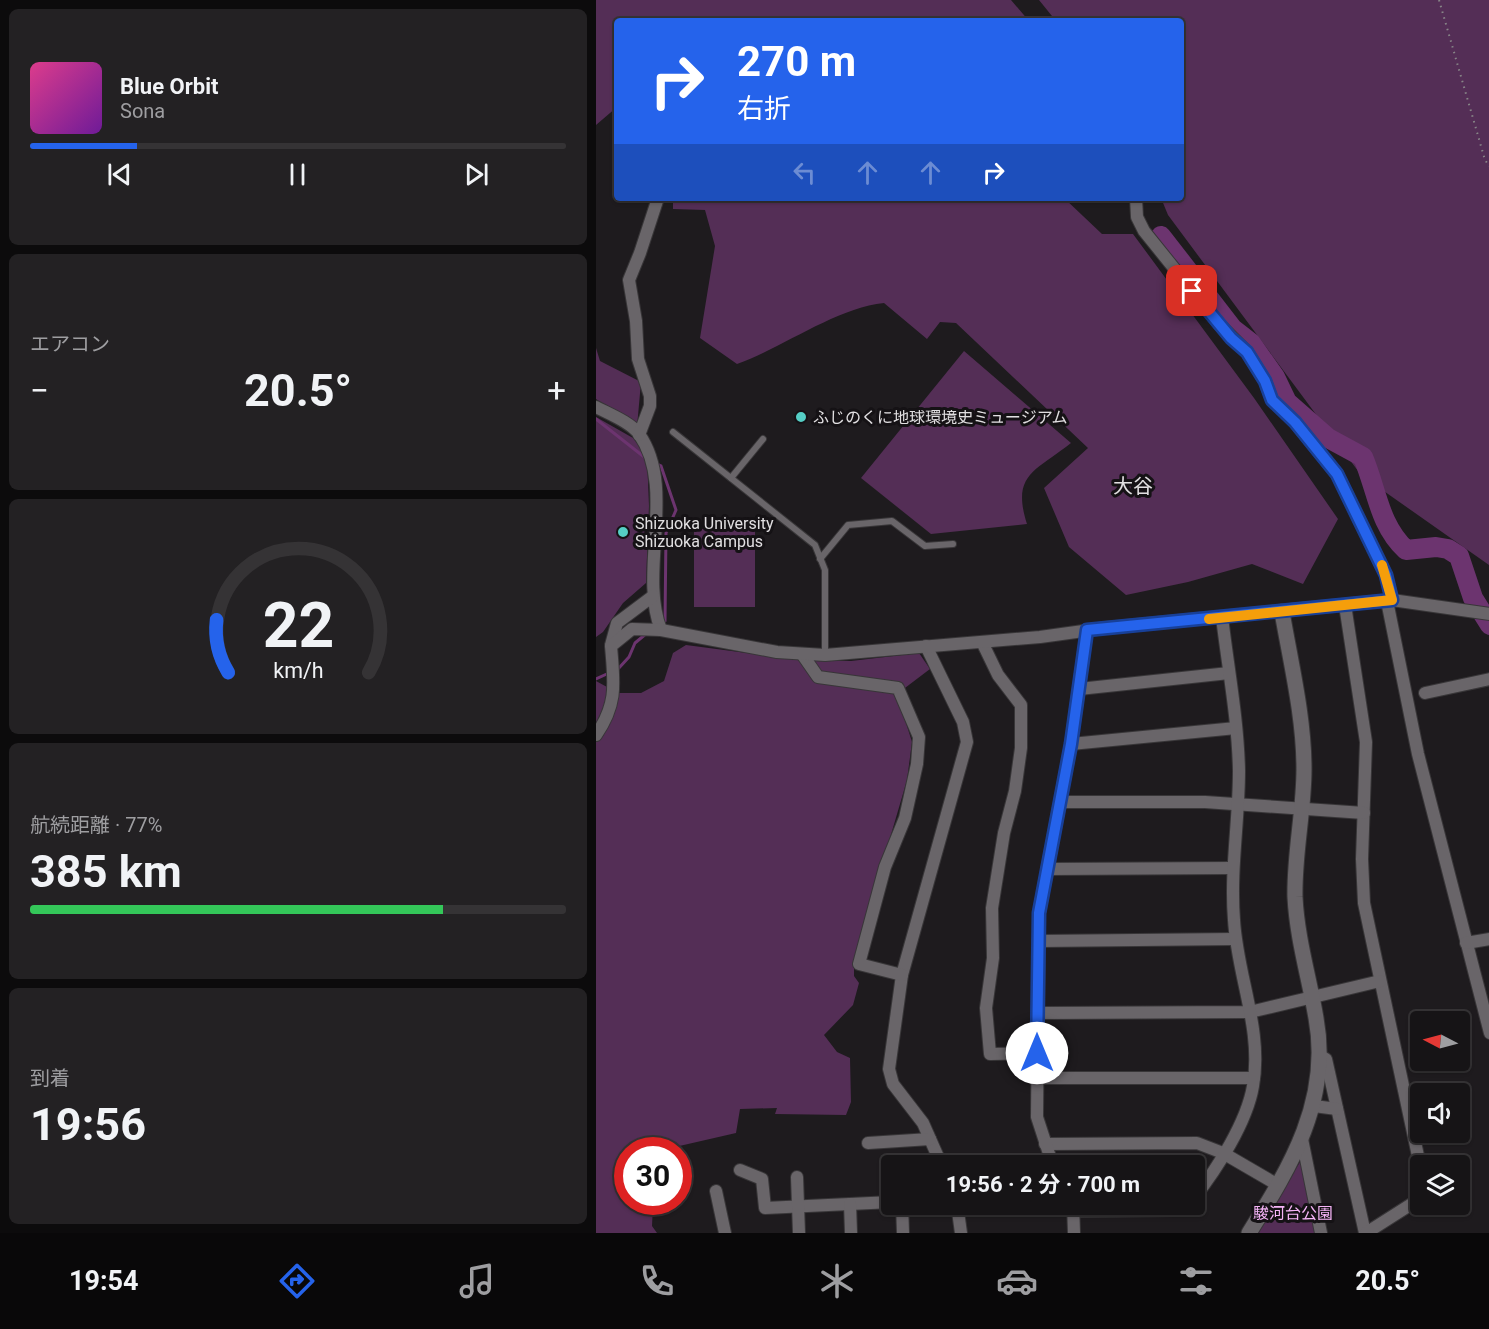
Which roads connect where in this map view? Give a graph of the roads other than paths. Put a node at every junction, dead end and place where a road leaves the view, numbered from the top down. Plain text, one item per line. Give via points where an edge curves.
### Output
1 (657, 201) edge
2 (1136, 201) edge
3 (596, 407) edge
4 (673, 432) dead end
5 (639, 435) junction
6 (763, 440) dead end
7 (731, 478) junction
8 (953, 544) dead end
9 (820, 559) junction
10 (653, 596) junction
11 (1390, 601) junction
12 (1345, 605) junction
13 (1283, 612) junction
14 (1485, 613) edge
15 (1222, 617) junction
16 (661, 630) junction
17 (1087, 630) junction
18 (982, 642) junction
19 (611, 646) junction
20 (926, 646) junction
21 (802, 654) junction
22 (825, 655) junction
23 (1229, 673) junction
24 (1490, 679) edge
25 (1079, 688) junction
26 (1425, 693) dead end
27 (1236, 728) junction
28 (596, 735) edge
29 (1071, 744) junction
30 (1060, 802) junction
31 (1238, 803) junction
32 (1302, 808) junction
33 (1364, 813) junction
34 (1233, 868) junction
35 (1047, 869) junction
36 (1235, 939) junction
37 (1490, 939) edge
38 (1038, 941) junction
39 (1466, 943) junction
40 (902, 975) junction
41 (1380, 981) junction
42 (1312, 998) junction
43 (1250, 1012) junction
44 (1037, 1013) junction
45 (1490, 1033) edge
46 (1037, 1053) junction
47 (1320, 1056) junction
48 (1038, 1078) junction
49 (1254, 1078) junction
50 (1314, 1106) junction
51 (1337, 1109) junction
52 (930, 1139) junction
53 (1302, 1139) junction
54 (868, 1143) dead end
55 (1045, 1144) junction
56 (1223, 1153) junction
57 (937, 1155) edge
58 (1049, 1155) edge
59 (1418, 1155) edge
60 (740, 1170) dead end
61 (797, 1177) dead end
62 (1205, 1181) edge
63 (1278, 1185) junction
64 (716, 1191) dead end
65 (881, 1203) edge
66 (850, 1204) junction
67 (1410, 1205) edge
68 (798, 1206) junction
69 (902, 1215) edge
70 (959, 1215) edge
71 (1073, 1215) edge
72 (725, 1233) edge
73 (799, 1233) edge
74 (851, 1233) edge
75 (903, 1233) edge
76 (961, 1233) edge
77 (1074, 1233) edge
78 (1249, 1233) edge
79 (1321, 1233) edge
80 (1366, 1233) edge

1 - 5 street via 629,280 638,359 650,396
2 - 11 street via 1137,217 1144,231 1219,324 1247,352 1272,400 1337,474 1386,575
3 - 5 street
4 - 7 lane
5 - 10 street via 655,479
6 - 7 lane
7 - 9 lane via 815,545
8 - 9 lane via 925,546 892,520 848,525
9 - 22 lane via 825,570
10 - 16 street
10 - 19 street via 617,623
11 - 12 street
11 - 14 street
11 - 39 street via 1418,754
12 - 13 street
12 - 33 street via 1366,742
13 - 15 street
13 - 32 street via 1303,742
15 - 17 street
15 - 23 street
16 - 19 street via 632,629
16 - 21 street
17 - 18 street
17 - 25 street
18 - 20 street
18 - 46 street via 990,662 1021,705 1018,770 992,908 993,958 986,1028 990,1054
19 - 28 street via 611,706
20 - 22 street
20 - 40 street via 963,722 967,742
21 - 22 street
21 - 40 street via 818,677 898,688 919,737 905,818 885,867 859,964
23 - 25 street
23 - 27 street
24 - 26 street
25 - 29 street
27 - 29 street
27 - 31 street
29 - 30 street
30 - 31 street
30 - 35 street
31 - 32 street
31 - 34 street
32 - 33 street
32 - 42 street via 1295,882 1296,923
33 - 41 street via 1362,891
34 - 35 street
34 - 36 street
35 - 38 street
36 - 38 street
36 - 43 street
37 - 39 street
38 - 44 street
39 - 45 street
40 - 52 street via 890,1077 917,1113
41 - 42 street
41 - 59 street
42 - 43 street
42 - 47 street
43 - 44 street
43 - 49 street
44 - 46 street
46 - 48 street
47 - 50 street
47 - 51 street via 1326,1059
48 - 49 street
48 - 55 street via 1037,1117
49 - 56 street via 1242,1121
50 - 51 street
50 - 53 street
51 - 80 street
52 - 54 street
52 - 57 street
53 - 63 street
53 - 79 street
55 - 56 street via 1197,1143
55 - 58 street
56 - 62 street
56 - 63 street
60 - 68 street via 762,1179 766,1208
61 - 68 street
63 - 78 street
64 - 72 street
65 - 66 street
66 - 68 street
66 - 74 street
67 - 80 street
68 - 73 street
69 - 75 street
70 - 76 street
71 - 77 street

